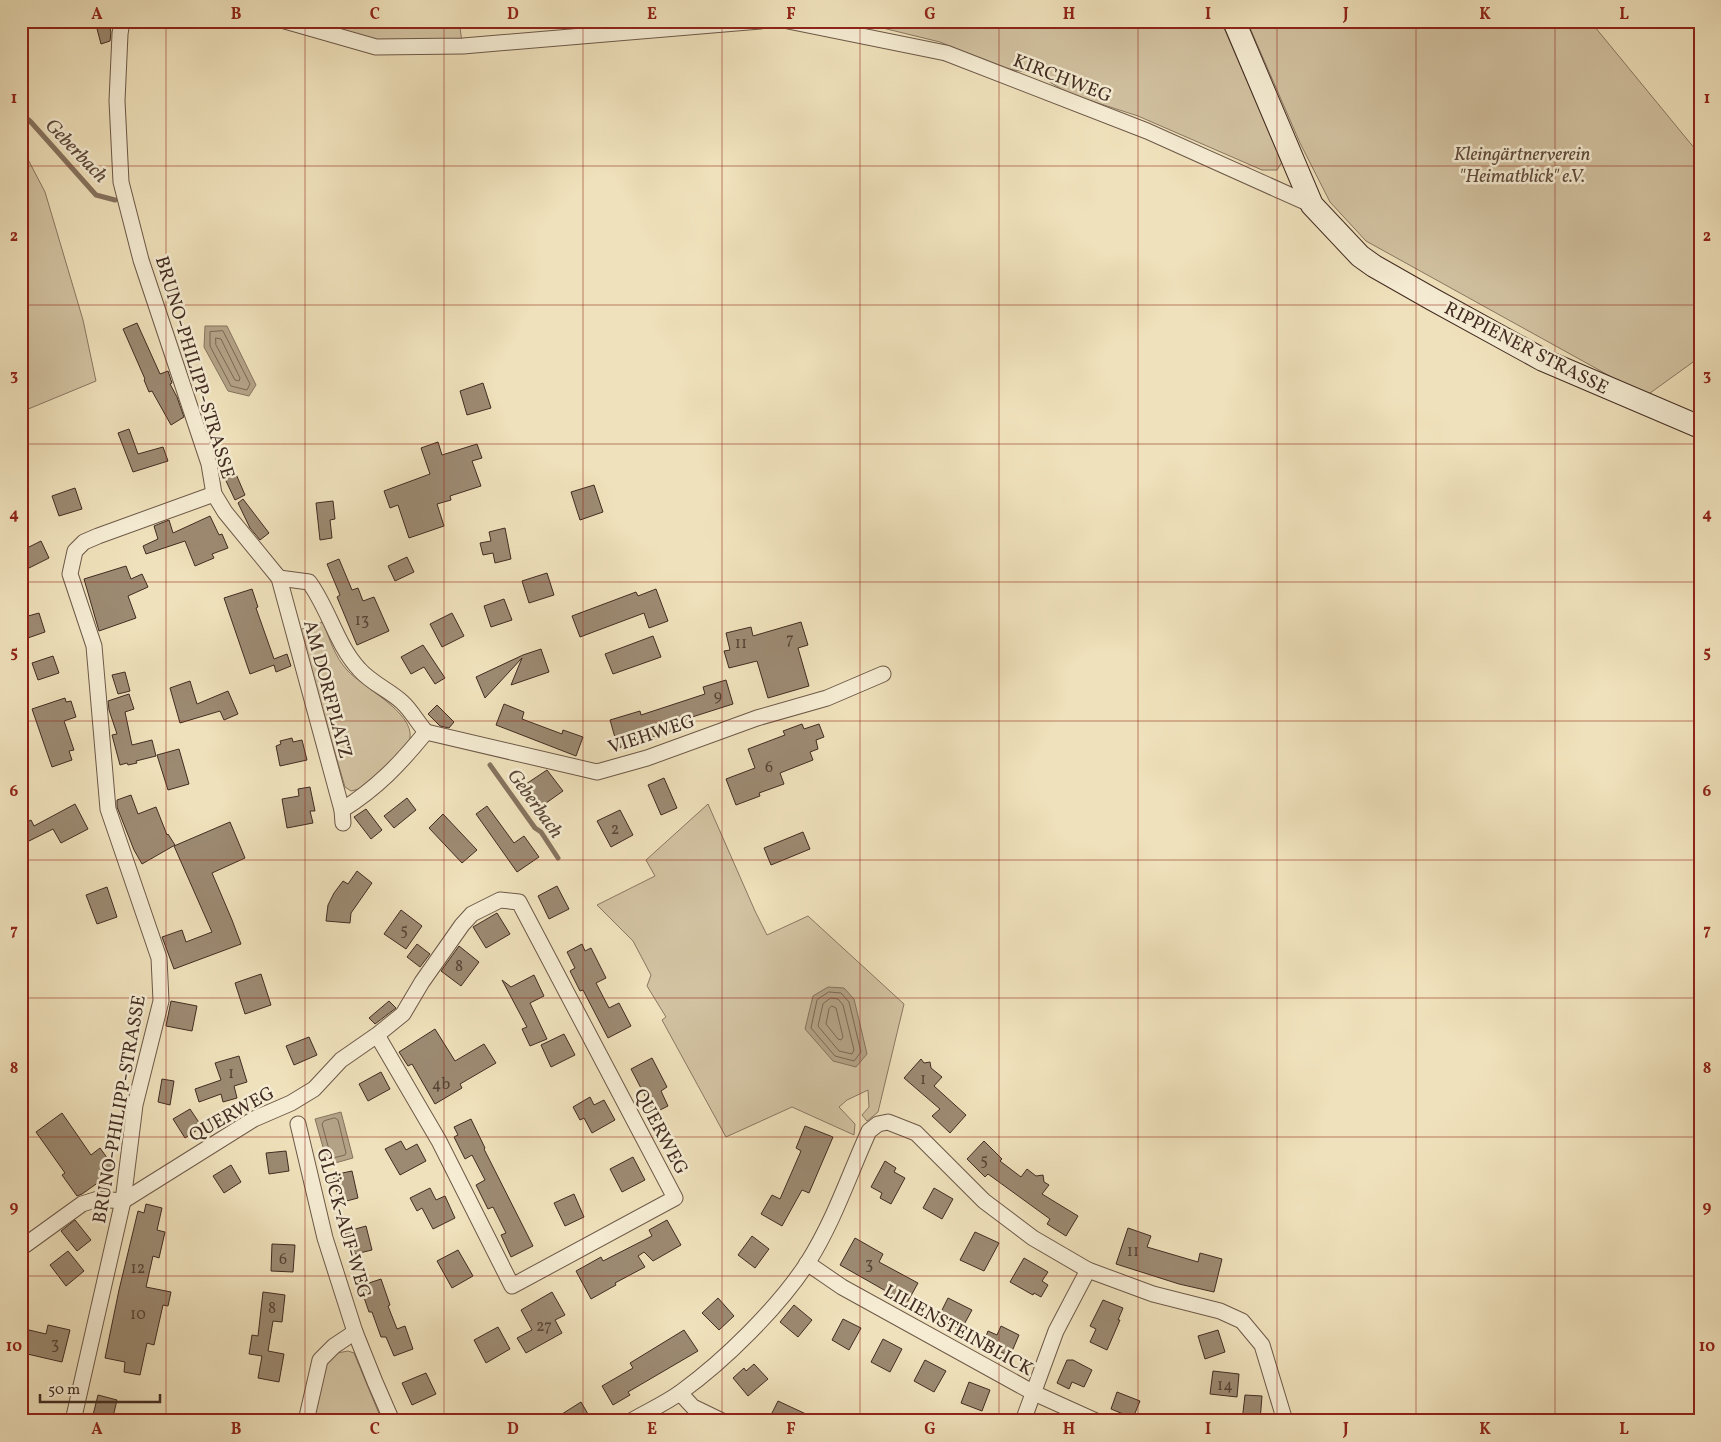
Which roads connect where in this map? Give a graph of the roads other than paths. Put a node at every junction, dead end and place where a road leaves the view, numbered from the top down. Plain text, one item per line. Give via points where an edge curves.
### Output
1 (122, 21) edge
2 (285, 21) edge
3 (760, 21) edge
4 (788, 21) edge
5 (1234, 21) edge
6 (1312, 205) junction
7 (1700, 427) edge
8 (214, 494) junction
9 (279, 578) junction
10 (884, 674) dead end
11 (426, 732) junction
12 (377, 1035) junction
13 (298, 1124) dead end
14 (123, 1201) junction
15 (21, 1248) edge
16 (807, 1263) junction
17 (1088, 1270) junction
18 (356, 1332) junction
19 (680, 1393) junction
20 (1034, 1393) junction
21 (73, 1421) edge
22 (306, 1421) edge
23 (392, 1421) edge
24 (632, 1421) edge
25 (722, 1421) edge
26 (1023, 1421) edge
27 (1096, 1421) edge
28 (1285, 1421) edge

1 - 8 street, BRUNO-PHILIPP-STRASSE via 117,100 122,182 141,260 209,464
2 - 3 street via 376,47 463,46
4 - 6 street, KIRCHWEG via 946,53 1147,131
5 - 6 street
6 - 7 street, RIPPIENER STRASSE via 1360,256 1415,290 1543,360
8 - 9 street, AM DORFPLATZ
8 - 14 street, BRUNO-PHILIPP-STRASSE via 84,542 75,551 70,574 94,646 108,809 159,958 161,1001 135,1105
9 - 11 street, AM DORFPLATZ via 309,582 342,646 359,670 403,702
9 - 11 street, AM DORFPLATZ via 343,817 400,764
10 - 11 street, VIEHWEG via 827,698 596,772
12 - 12 street, QUERWEG via 403,1014 422,982 472,914 500,900 519,902 675,1198 512,1286 439,1142
12 - 14 street, QUERWEG via 341,1060 314,1089 254,1119
13 - 18 street, GLÜCK-AUF-WEG via 325,1238
14 - 15 street via 98,1199 82,1204
14 - 21 street, BRUNO-PHILIPP-STRASSE
16 - 17 street via 838,1204 869,1131 888,1122 916,1133 984,1201 1033,1238
16 - 19 street via 768,1312 720,1361
16 - 20 street, LILIENSTEINBLICK via 842,1287
17 - 20 street via 1056,1331
17 - 28 street via 1242,1320 1262,1345
18 - 22 street via 320,1360
18 - 23 street, GLÜCK-AUF-WEG
19 - 24 street
19 - 25 street via 693,1407
20 - 26 street
20 - 27 street, LILIENSTEINBLICK

